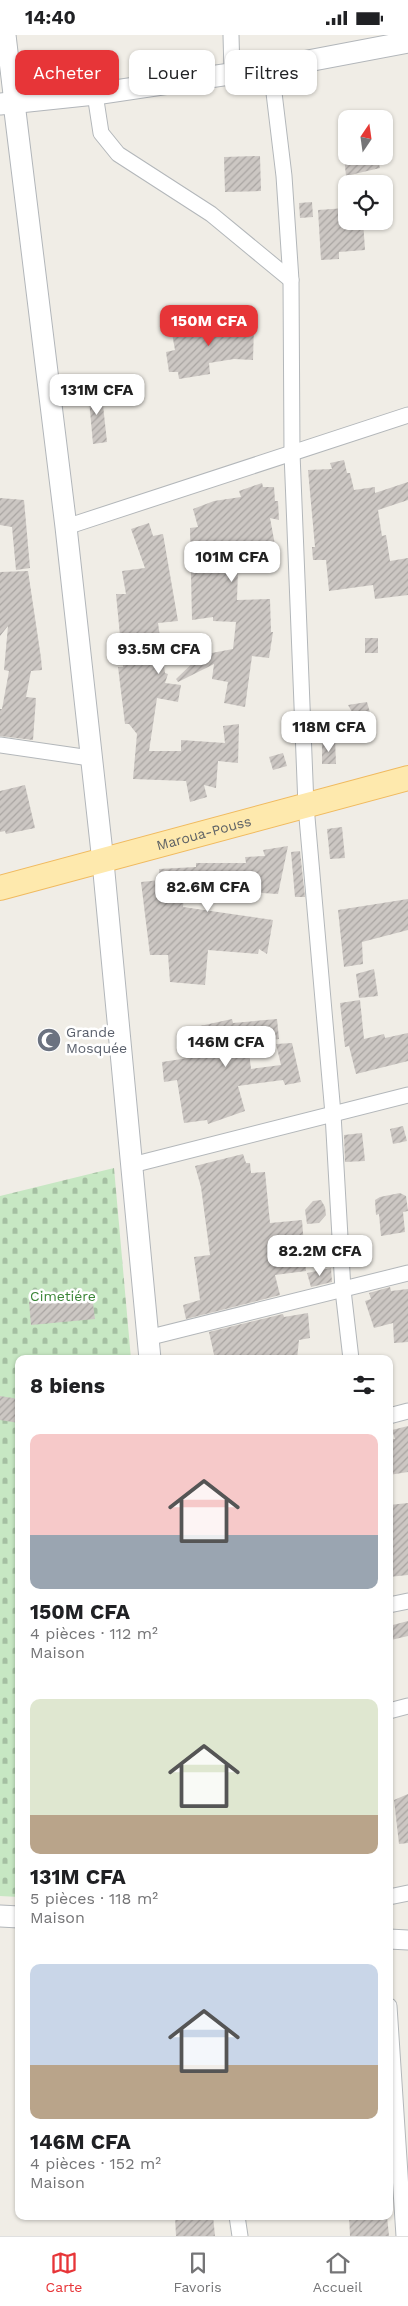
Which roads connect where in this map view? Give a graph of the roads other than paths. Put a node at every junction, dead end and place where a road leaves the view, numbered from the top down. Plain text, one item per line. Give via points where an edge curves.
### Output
1 (6, 35) edge
2 (231, 35) edge
3 (408, 42) edge
4 (231, 50) edge
5 (317, 59) edge
6 (225, 74) edge
7 (119, 90) edge
8 (85, 95) edge
9 (95, 95) edge
10 (274, 95) edge
11 (7, 103) edge
12 (291, 280) junction
13 (408, 415) edge
14 (292, 453) junction
15 (66, 527) junction
16 (0, 745) edge
17 (90, 758) junction
18 (408, 778) edge
19 (306, 806) junction
20 (103, 862) junction
21 (0, 888) edge
22 (408, 1095) edge
23 (333, 1114) junction
24 (132, 1165) junction
25 (408, 1273) edge
26 (343, 1290) junction
27 (149, 1348) edge
28 (351, 1355) edge
29 (408, 1411) edge
30 (393, 1414) edge
31 (408, 1601) edge
32 (393, 1604) edge
33 (408, 1706) edge
34 (393, 1710) edge
35 (408, 1893) edge
36 (393, 1896) edge
37 (0, 1916) edge
38 (15, 1917) edge
39 (393, 1939) edge
40 (408, 1940) edge
41 (393, 2067) edge
42 (238, 2220) edge
43 (240, 2236) edge
44 (404, 2236) edge

1 - 11 street
2 - 4 street
3 - 5 main road
6 - 7 main road
8 - 11 main road
9 - 12 street via 101,133 118,154 211,214
10 - 12 street
11 - 15 main road
12 - 14 street
13 - 14 street
14 - 15 street
14 - 19 street
15 - 17 main road
16 - 17 street
17 - 20 main road
18 - 19 main road, Maroua-Pouss
19 - 20 main road, Maroua-Pouss
19 - 23 street
20 - 21 main road, Maroua-Pouss
20 - 24 main road
22 - 23 street
23 - 24 street
23 - 26 street
24 - 27 main road
25 - 26 street
26 - 27 street
26 - 28 street
29 - 30 street
31 - 32 street
33 - 34 street
35 - 36 street
37 - 38 main road
39 - 40 street
41 - 44 street
42 - 43 street

